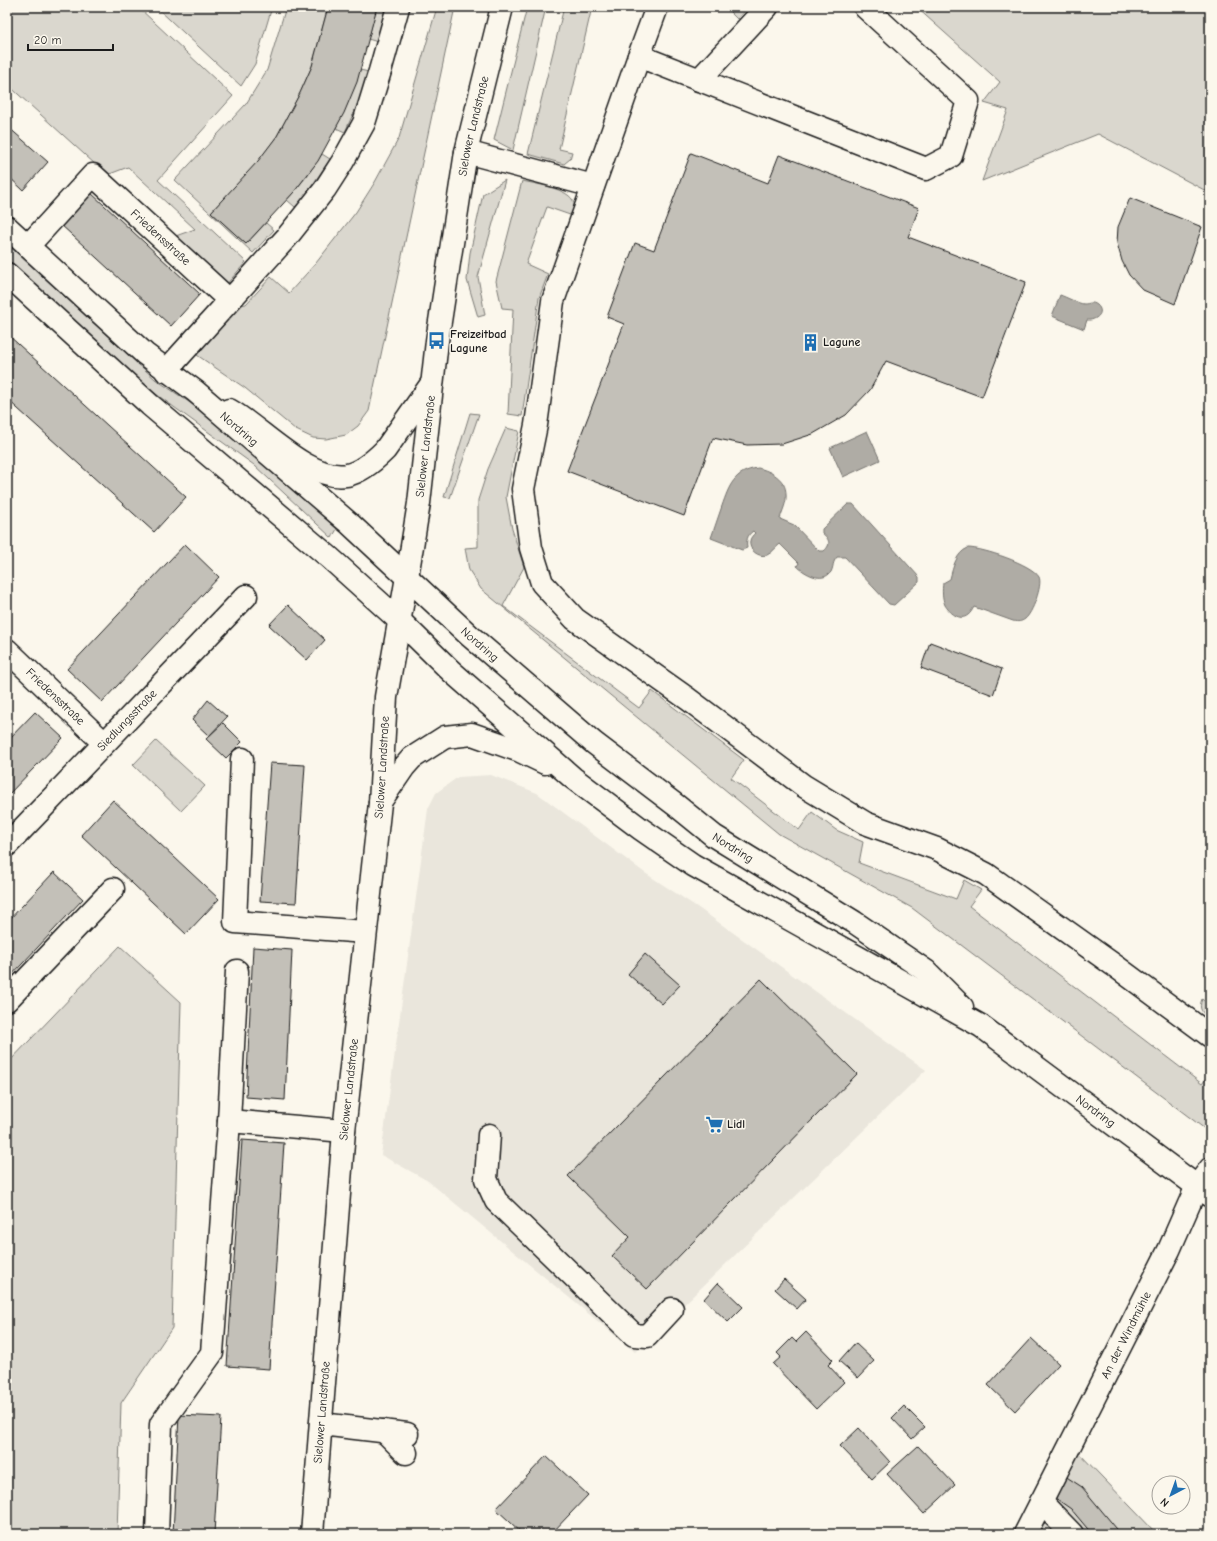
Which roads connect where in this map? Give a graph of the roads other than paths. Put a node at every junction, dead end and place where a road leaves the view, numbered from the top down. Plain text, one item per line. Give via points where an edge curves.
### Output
1 (398, 7) edge
2 (502, 7) edge
3 (657, 7) edge
4 (766, 7) edge
5 (865, 7) edge
6 (639, 56) junction
7 (699, 80) junction
8 (466, 152) junction
9 (593, 186) junction
10 (7, 227) edge
11 (28, 246) junction
12 (7, 274) edge
13 (229, 300) junction
14 (166, 371) junction
15 (431, 384) junction
16 (195, 391) junction
17 (407, 577) junction
18 (246, 596) dead end
19 (400, 621) junction
20 (7, 650) edge
21 (104, 743) junction
22 (242, 759) dead end
23 (573, 778) junction
24 (380, 803) junction
25 (7, 845) edge
26 (113, 889) dead end
27 (365, 932) junction
28 (237, 971) dead end
29 (7, 1000) edge
30 (981, 1026) junction
31 (1210, 1036) edge
32 (228, 1121) junction
33 (344, 1131) junction
34 (489, 1135) dead end
35 (1210, 1169) edge
36 (1204, 1191) edge
37 (672, 1309) dead end
38 (321, 1424) junction
39 (406, 1443) dead end
40 (1041, 1502) junction
41 (157, 1534) edge
42 (312, 1534) edge
43 (1024, 1534) edge
44 (1072, 1534) edge

1 - 13 main road via 364,123 343,161 325,189 287,237
2 - 8 main road, Sielower Landstraße
3 - 6 main road
4 - 7 main road
5 - 7 main road via 968,101 951,156 926,168
6 - 7 main road
6 - 9 main road
8 - 9 main road
8 - 15 main road, Sielower Landstraße
9 - 31 main road via 553,301 536,425 523,489 530,548 542,582 575,619 804,786 865,822 937,849 986,874
10 - 11 main road, Nordring
11 - 13 main road, Friedensstraße via 93,175
11 - 14 main road, Nordring
12 - 19 main road, Nordring via 150,405
13 - 14 main road
14 - 16 main road, Nordring
15 - 16 main road via 385,450 361,468 346,475 315,469 295,459 240,416
15 - 17 main road, Sielower Landstraße via 420,503
16 - 17 main road, Nordring via 350,524
17 - 19 main road, Sielower Landstraße
17 - 30 main road, Nordring via 470,636 594,743 714,836 854,922 926,971
18 - 21 main road, Siedlungsstraße
19 - 23 main road, Nordring via 451,671
19 - 24 main road, Sielower Landstraße via 386,697
20 - 21 main road, Friedensstraße
21 - 25 main road, Siedlungsstraße
22 - 27 main road via 235,922
23 - 24 main road via 520,751 472,734 445,736 412,758
23 - 30 main road, Nordring via 693,865
24 - 27 main road, Sielower Landstraße
26 - 29 main road
27 - 33 main road, Sielower Landstraße
28 - 32 main road
30 - 36 main road, Nordring
32 - 33 main road
32 - 41 main road via 212,1353 162,1424
33 - 38 main road, Sielower Landstraße
34 - 37 main road via 486,1179 496,1201 634,1335 648,1336
35 - 36 main road, An der Windmühle
36 - 40 main road, An der Windmühle via 1170,1250
38 - 39 main road via 384,1431
38 - 42 main road, Sielower Landstraße
40 - 43 main road, An der Windmühle
40 - 44 main road

